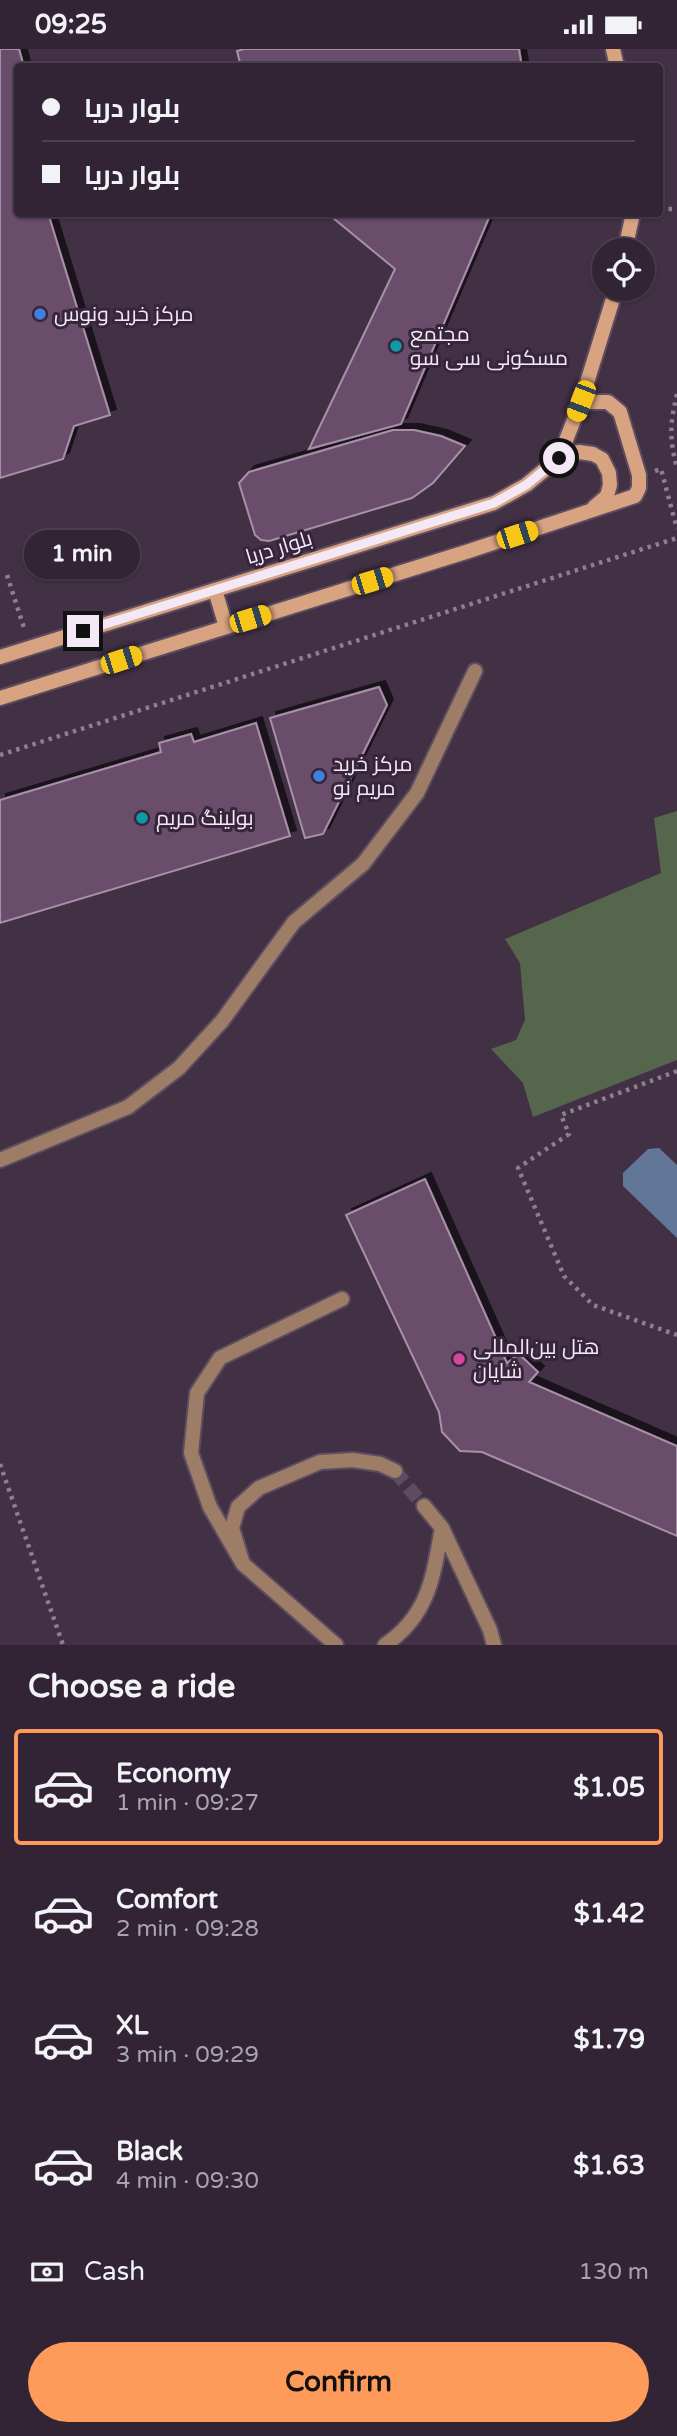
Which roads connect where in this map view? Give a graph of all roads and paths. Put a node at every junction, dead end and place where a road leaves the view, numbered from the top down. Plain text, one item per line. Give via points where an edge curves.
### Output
1 (632, 217) edge
2 (628, 238) edge
3 (612, 301) edge
4 (677, 394) edge
5 (581, 401) junction
6 (559, 458) junction
7 (677, 468) edge
8 (639, 475) junction
9 (587, 512) junction
10 (677, 529) edge
11 (677, 538) edge
12 (215, 590) junction
13 (226, 627) junction
14 (0, 657) edge
15 (475, 671) dead end
16 (0, 698) edge
17 (0, 755) edge
18 (677, 1071) edge
19 (0, 1160) edge
20 (342, 1299) dead end
21 (677, 1335) edge
22 (0, 1464) edge
23 (396, 1471) tunnel mouth
24 (424, 1506) tunnel mouth
25 (442, 1528) junction
26 (243, 1564) junction
27 (63, 1645) edge
28 (336, 1645) edge
29 (385, 1645) edge
30 (494, 1645) edge

1 - 2 main road
3 - 5 main road
4 - 7 path via 670,444
5 - 6 main road
5 - 8 main road via 608,402 620,412
6 - 9 main road via 579,452 602,459 609,473 607,496
6 - 12 main road, بلوار دریا via 494,503
8 - 9 main road via 635,496
8 - 10 path via 661,469
9 - 13 main road
11 - 17 path
12 - 13 main road
12 - 14 main road, بلوار دریا
13 - 16 main road
15 - 19 street via 417,793 363,864 294,922 222,1021 179,1068 128,1107
18 - 21 path via 561,1115 569,1134 518,1168 564,1276 593,1305
20 - 26 street via 220,1358 197,1393 191,1453 210,1507
22 - 27 path
23 - 26 street via 354,1460 320,1462 260,1488 238,1507 232,1528
24 - 25 street
25 - 29 street via 433,1576 420,1609 403,1633
25 - 30 street
26 - 28 street

